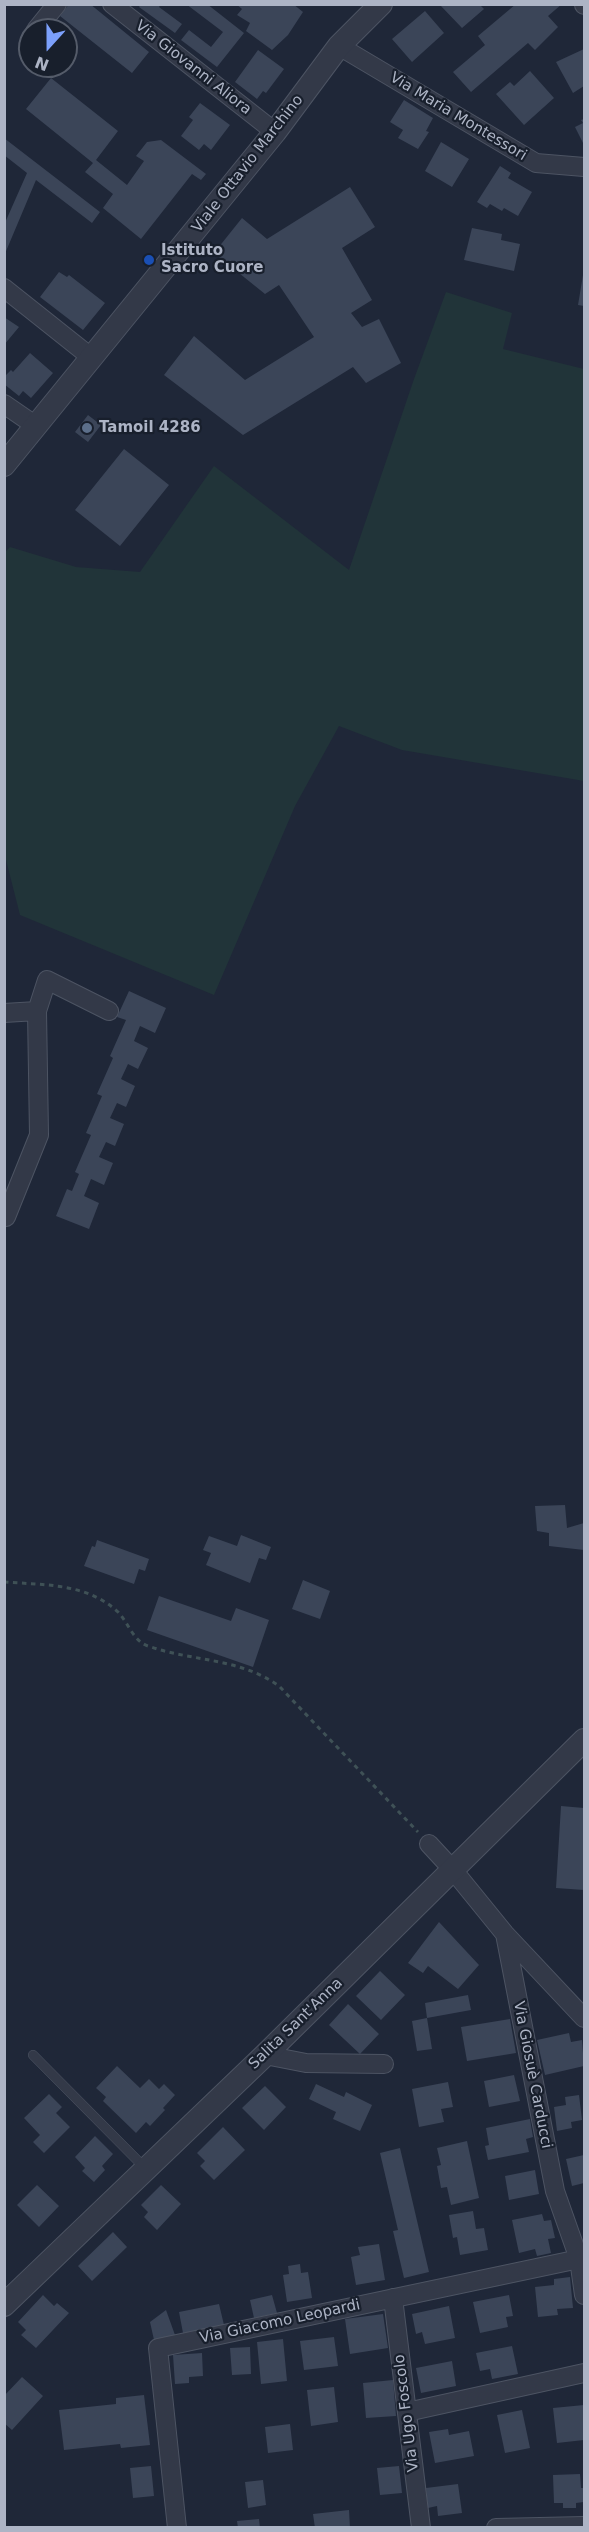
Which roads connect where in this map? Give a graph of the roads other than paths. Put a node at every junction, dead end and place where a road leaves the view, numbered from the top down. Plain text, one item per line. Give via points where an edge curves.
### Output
1 (57, 4) edge
2 (111, 4) edge
3 (381, 4) edge
4 (46, 18) edge
5 (339, 46) junction
6 (275, 132) junction
7 (585, 167) edge
8 (4, 288) edge
9 (92, 358) junction
10 (4, 404) edge
11 (36, 426) junction
12 (4, 465) edge
13 (37, 1011) junction
14 (109, 1011) dead end
15 (4, 1013) edge
16 (6, 1217) dead end
17 (580, 1752) edge
18 (429, 1844) road end
19 (453, 1870) junction
20 (505, 1934) junction
21 (585, 2018) edge
22 (33, 2055) dead end
23 (265, 2055) junction
24 (384, 2064) dead end
25 (146, 2169) junction
26 (579, 2259) junction
27 (585, 2295) edge
28 (393, 2298) junction
29 (4, 2305) edge
30 (585, 2373) edge
31 (407, 2412) junction
32 (585, 2526) edge
33 (177, 2528) edge
34 (421, 2528) edge
35 (496, 2528) edge

1 - 4 street
2 - 6 street, Via Giovanni Aliora
3 - 5 street, Viale Ottavio Marchino
5 - 6 street, Viale Ottavio Marchino
5 - 7 street, Via Maria Montessori via 536,163
6 - 9 street, Viale Ottavio Marchino
8 - 9 street
9 - 11 street, Viale Ottavio Marchino
10 - 11 street
11 - 12 street, Viale Ottavio Marchino
13 - 14 street via 47,980
13 - 15 street
13 - 16 street via 39,1135
17 - 19 street, Salita Sant'Anna
18 - 19 street, Via Giosuè Carducci
19 - 20 street, Via Giosuè Carducci
19 - 23 street, Salita Sant'Anna
20 - 21 street
20 - 26 street, Via Giosuè Carducci via 555,2191
22 - 25 lane
23 - 24 street via 306,2063
23 - 25 street, Salita Sant'Anna
25 - 29 street, Salita Sant'Anna
26 - 27 street, Via Giosuè Carducci
26 - 28 street, Via Giacomo Leopardi
28 - 31 street, Via Ugo Foscolo
28 - 33 street, Via Giacomo Leopardi via 158,2348
30 - 31 street
31 - 34 street, Via Ugo Foscolo
32 - 35 street

